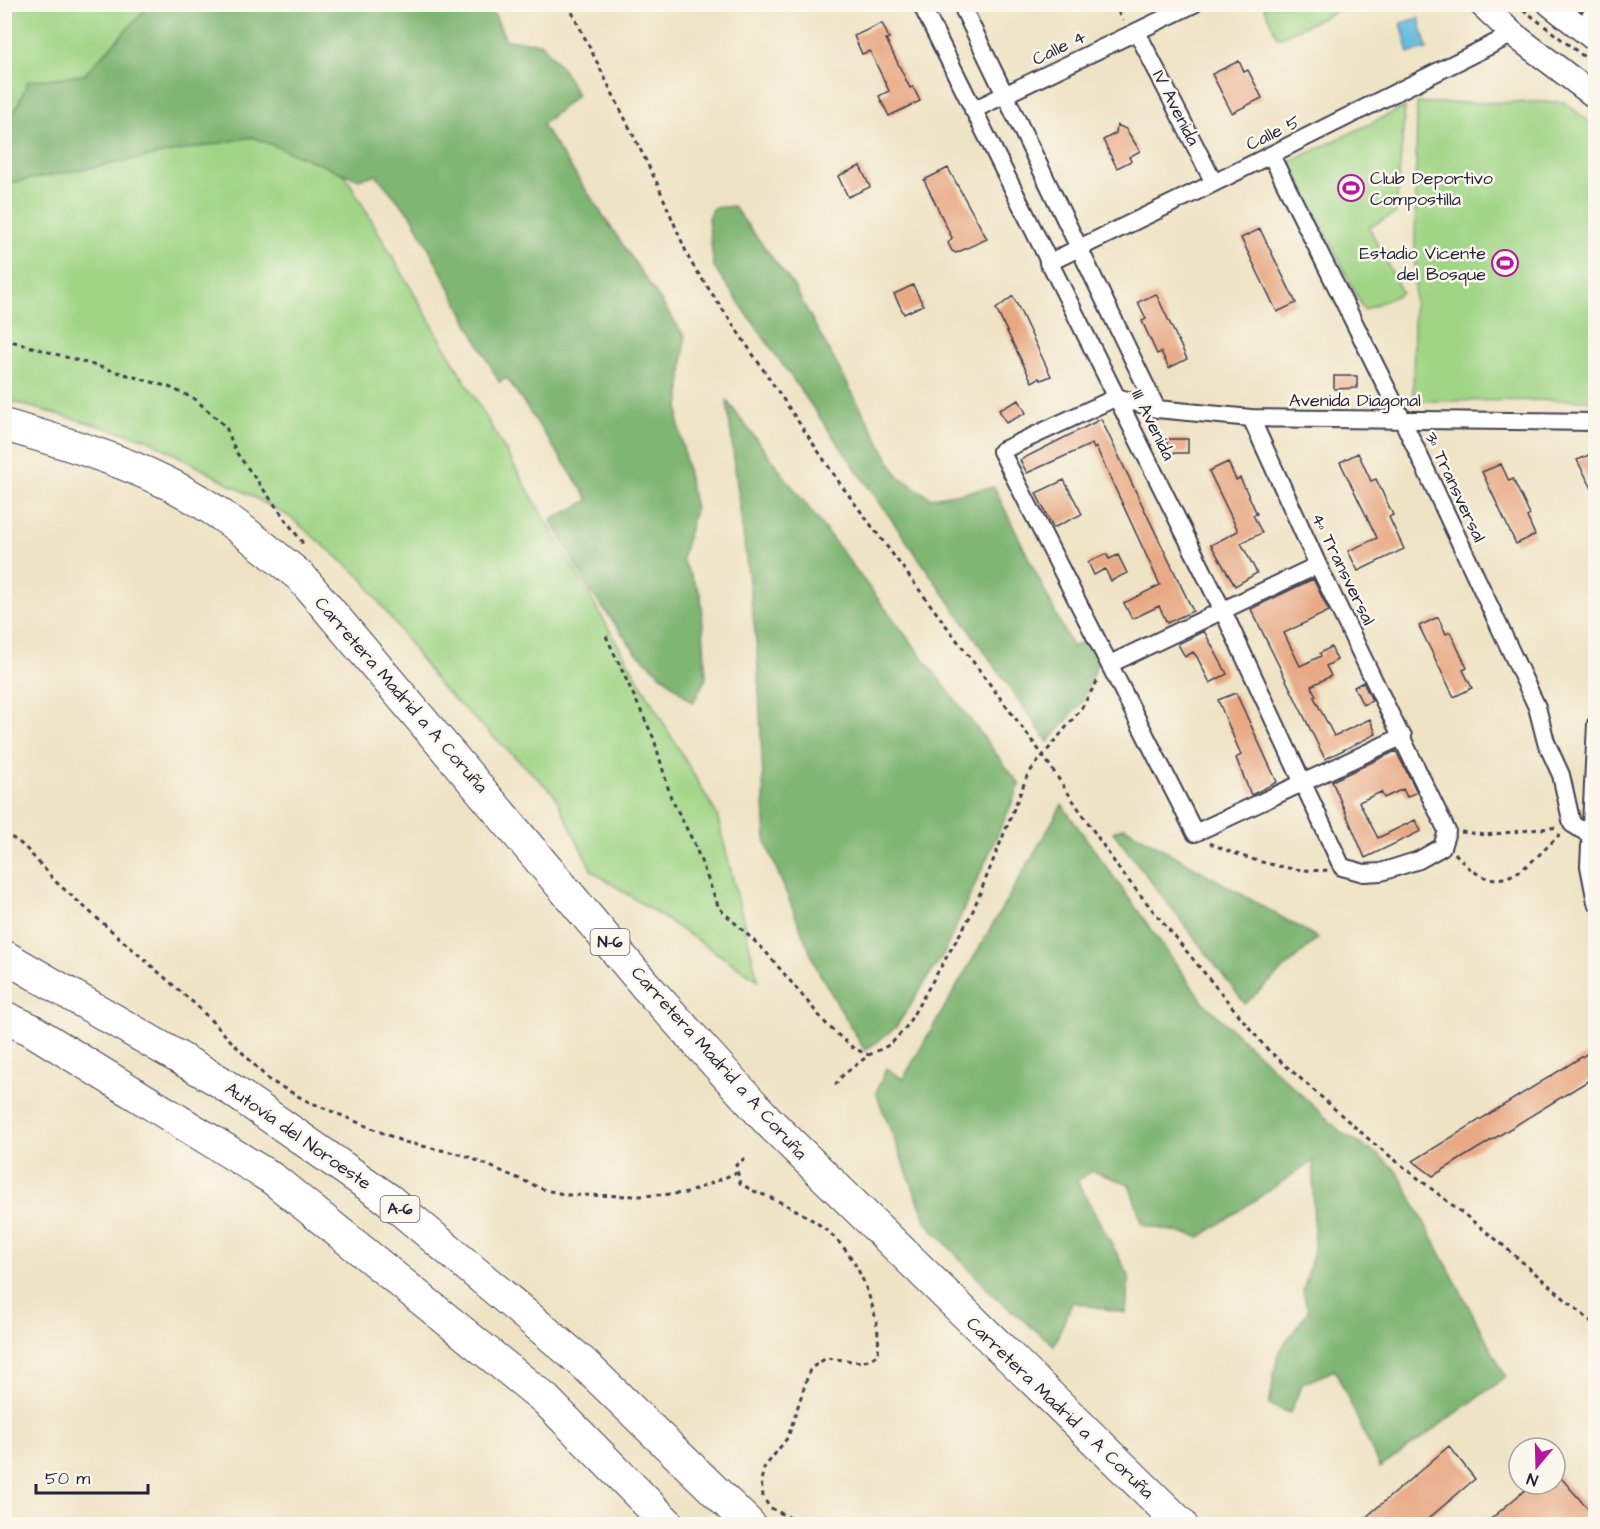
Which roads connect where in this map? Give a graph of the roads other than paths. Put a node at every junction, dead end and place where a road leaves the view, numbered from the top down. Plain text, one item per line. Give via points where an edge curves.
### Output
1 (921, 4) edge
2 (961, 4) edge
3 (1194, 4) edge
4 (1481, 4) edge
5 (1550, 4) edge
6 (1591, 26) edge
7 (1137, 32) junction
8 (1513, 34) junction
9 (1004, 95) junction
10 (1596, 97) edge
11 (973, 110) junction
12 (1271, 155) junction
13 (1214, 183) junction
14 (1079, 247) junction
15 (1048, 263) junction
16 (1117, 398) junction
17 (1157, 409) junction
18 (1251, 418) junction
19 (1402, 419) junction
20 (1596, 422) edge
21 (4, 425) edge
22 (1318, 565) junction
23 (1222, 609) junction
24 (1108, 662) junction
25 (1596, 724) edge
26 (1403, 736) junction
27 (1301, 783) junction
28 (1580, 830) junction
29 (1341, 867) joint
30 (1594, 884) edge
31 (1596, 902) edge
32 (4, 956) edge
33 (4, 1017) edge
34 (668, 1524) edge
35 (749, 1524) edge
36 (1181, 1524) edge

1 - 11 street, III Avenida
2 - 9 street, III Avenida
3 - 7 street, Calle 4
4 - 8 street
5 - 6 street
7 - 9 street, Calle 4
7 - 13 street, IV Avenida
8 - 10 street
8 - 12 street, Calle 5
9 - 11 street, Calle 4
9 - 14 street, III Avenida
11 - 15 street, III Avenida
12 - 13 street, Calle 5
12 - 19 street, 3ª Transversal
13 - 14 street, Calle 5
14 - 15 street, Calle 5
14 - 17 street, III Avenida
15 - 16 street, III Avenida
16 - 17 street, Avenida Diagonal
16 - 23 street, III Avenida
16 - 24 street via 1001,451
17 - 18 street, Avenida Diagonal
18 - 19 street, Avenida Diagonal
18 - 22 street, 4ª Transversal
19 - 20 street, Avenida Diagonal
19 - 28 street, 3ª Transversal via 1537,707 1546,742
21 - 36 highway, Carretera Madrid a A Coruña / N-6 via 80,448 166,482 235,524 301,577 645,984 769,1122
22 - 23 street
22 - 26 street, 4ª Transversal
23 - 24 street
23 - 27 street, III Avenida
24 - 27 street via 1195,832
25 - 28 street
26 - 27 street
26 - 29 street, 4ª Transversal via 1446,836 1442,847 1419,860 1381,872 1364,873
27 - 29 street, III Avenida
28 - 30 street
30 - 31 street
32 - 35 highway, Autovía del Noroeste / A-6 via 219,1082 388,1200 583,1363
33 - 34 highway via 30,1029 273,1179 545,1399

